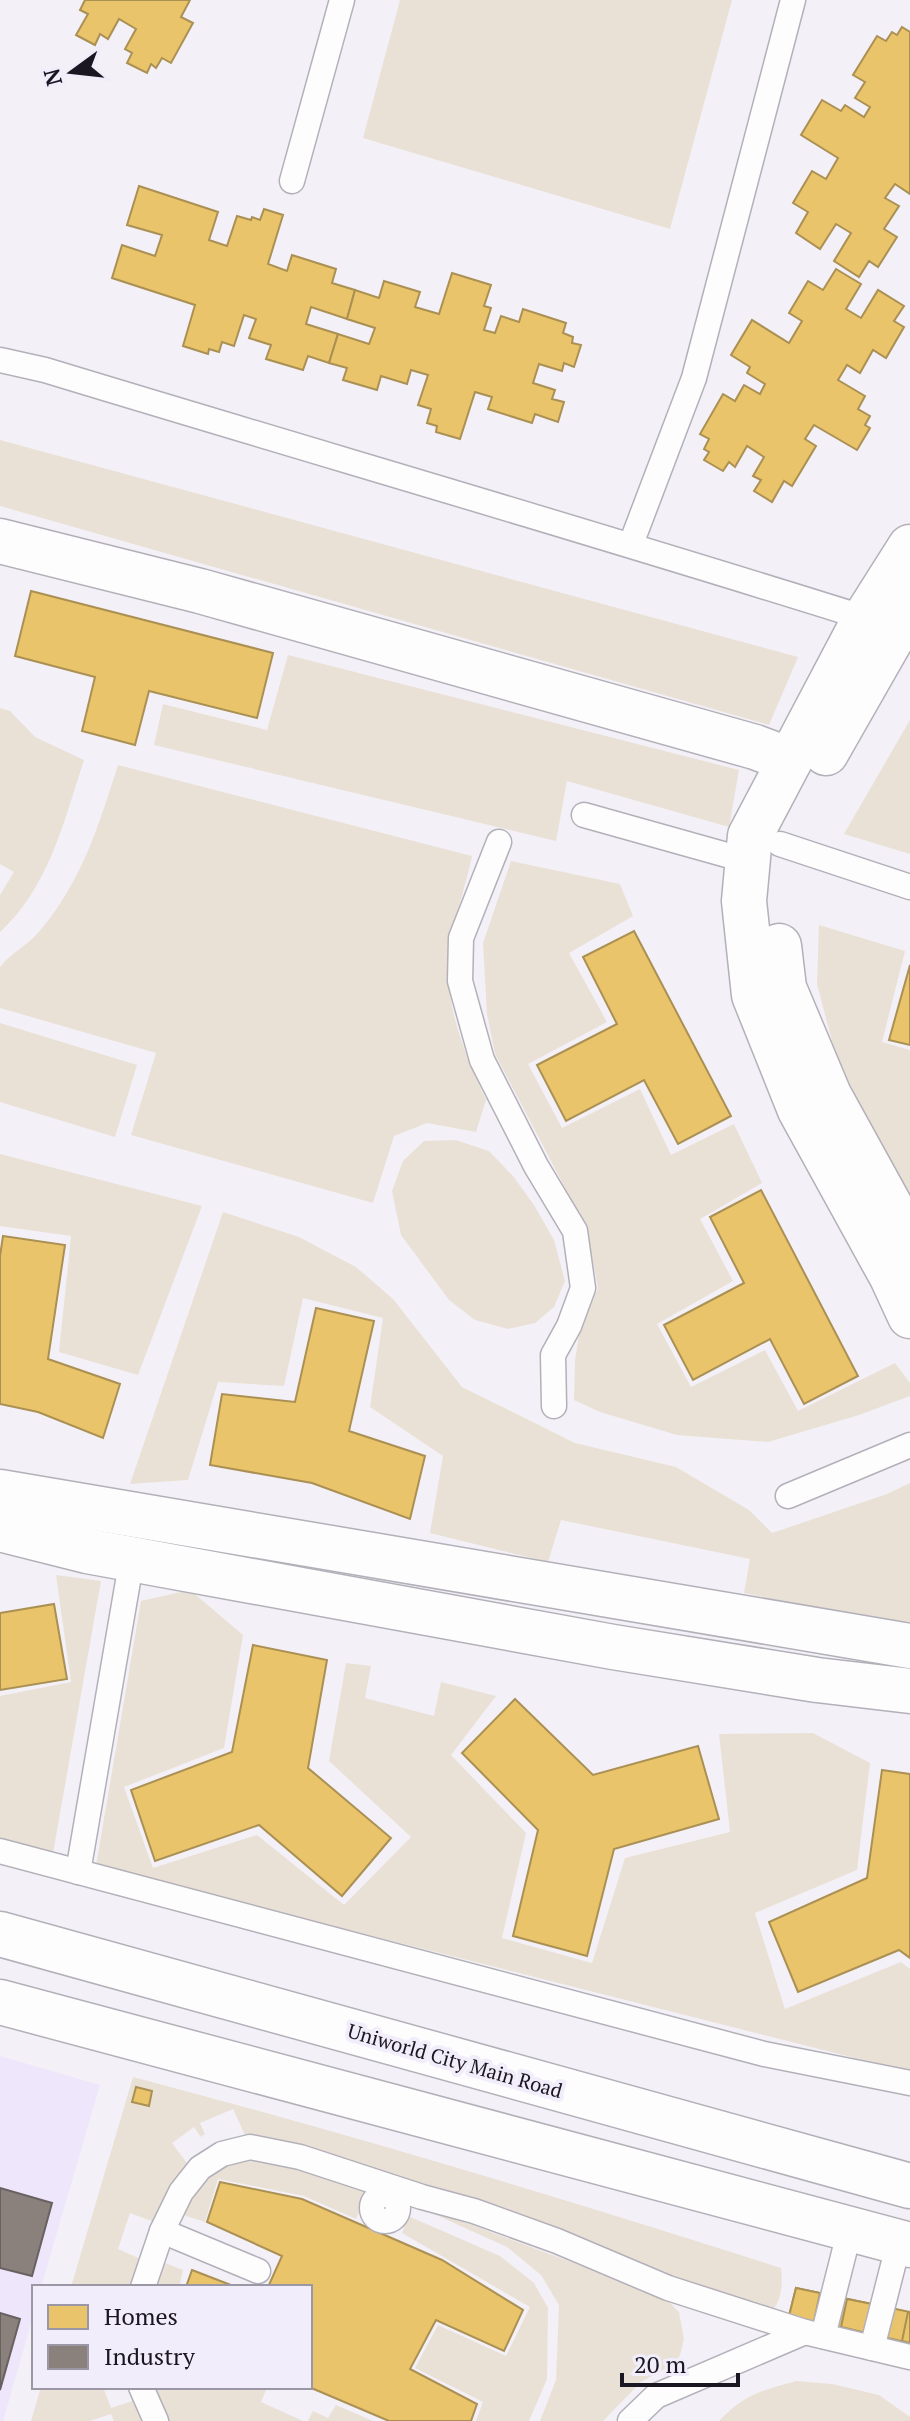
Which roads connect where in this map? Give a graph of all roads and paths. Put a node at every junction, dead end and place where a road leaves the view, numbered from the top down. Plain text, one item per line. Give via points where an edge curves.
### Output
1 (342, 0) edge
2 (793, 0) edge
3 (292, 181) dead end
4 (0, 360) edge
5 (0, 541) edge
6 (631, 544) junction
7 (910, 547) edge
8 (910, 606) edge
9 (865, 618) junction
10 (790, 760) junction
11 (584, 815) dead end
12 (499, 842) dead end
13 (764, 852) junction
14 (910, 887) edge
15 (910, 1242) edge
16 (910, 1316) edge
17 (554, 1406) dead end
18 (910, 1445) edge
19 (0, 1492) edge
20 (788, 1496) dead end
21 (0, 1529) edge
22 (132, 1558) junction
23 (910, 1646) edge
24 (910, 1691) edge
25 (0, 1851) edge
26 (78, 1872) junction
27 (0, 1934) edge
28 (0, 2002) edge
29 (443, 2058) junction
30 (910, 2083) edge
31 (428, 2117) junction
32 (910, 2186) edge
33 (850, 2229) junction
34 (162, 2231) junction
35 (905, 2244) edge
36 (258, 2271) dead end
37 (144, 2285) edge
38 (814, 2334) junction
39 (872, 2348) junction
40 (907, 2360) edge
41 (142, 2389) edge
42 (156, 2421) edge
43 (630, 2421) edge

1 - 3 lane
2 - 6 lane via 694,378
4 - 6 lane
5 - 10 street via 215,595
6 - 9 lane
7 - 9 street
8 - 13 street
9 - 10 street
10 - 13 street via 750,836
11 - 13 lane
12 - 17 lane via 461,938 460,981 487,1071 575,1231 583,1288 553,1355
13 - 14 lane
13 - 15 street via 784,988 829,1095
13 - 16 street via 744,901 754,995 800,1110
18 - 20 lane
19 - 23 street
21 - 22 street
22 - 24 street via 613,1647
22 - 26 lane
25 - 26 lane
26 - 30 lane via 764,2054
27 - 29 street, Uniworld City Main Road
28 - 31 street
29 - 31 street
29 - 32 street, Uniworld City Main Road
31 - 33 street
33 - 35 street
33 - 38 lane
34 - 36 lane
34 - 37 lane
34 - 38 lane via 200,2168 222,2154 250,2147 300,2157 390,2192 474,2211 668,2288
35 - 39 lane
38 - 39 lane
38 - 43 lane via 656,2396
39 - 40 lane
41 - 42 lane

